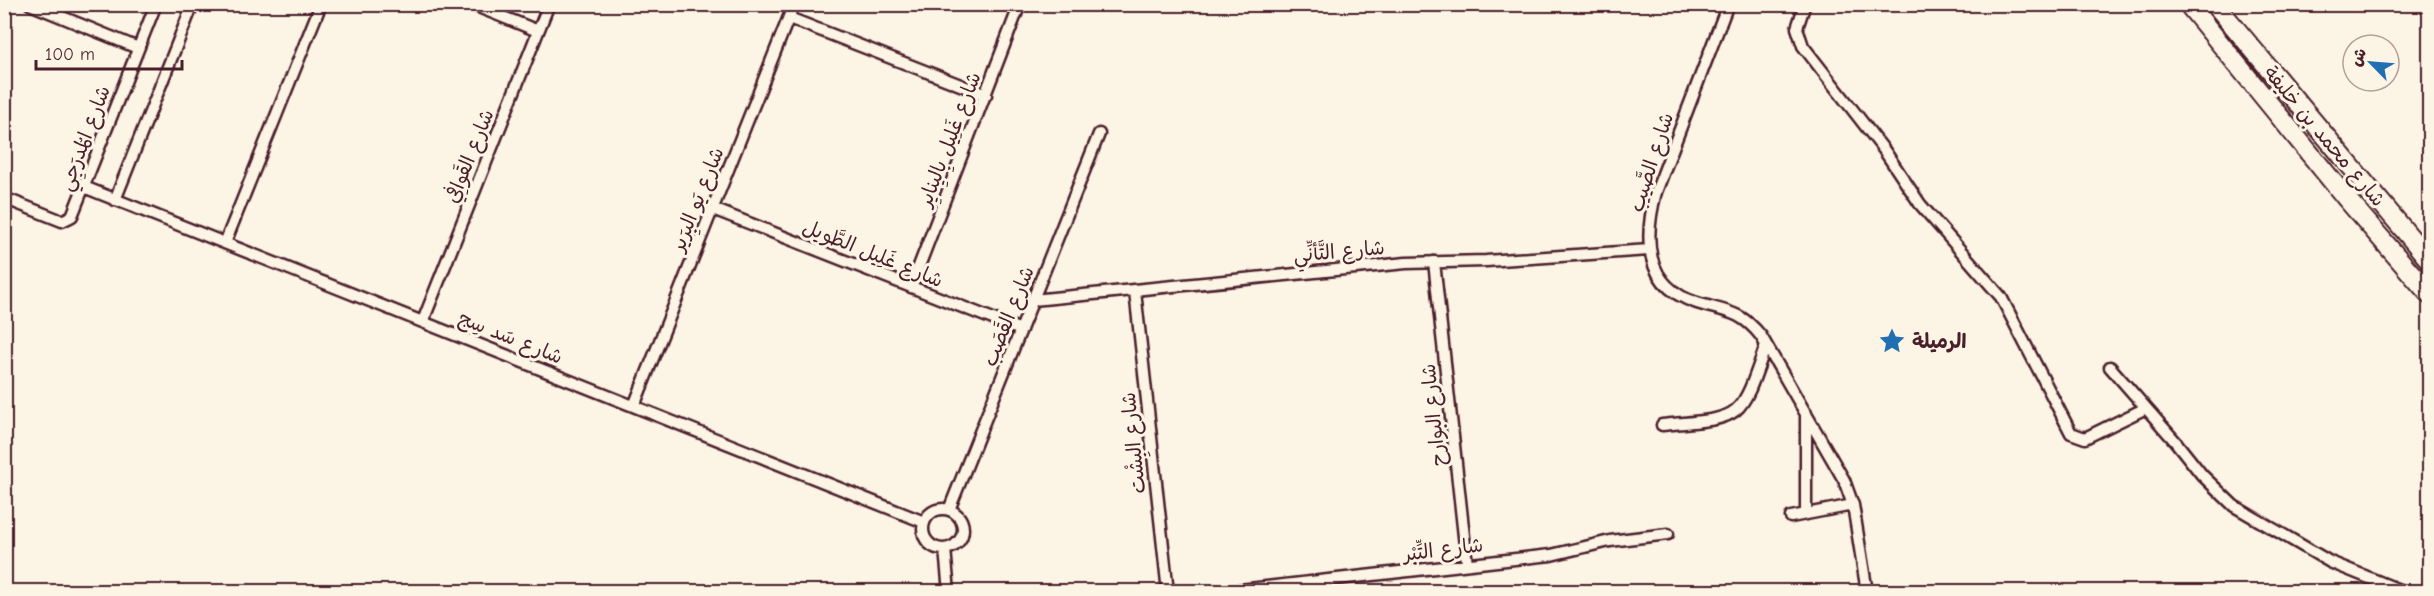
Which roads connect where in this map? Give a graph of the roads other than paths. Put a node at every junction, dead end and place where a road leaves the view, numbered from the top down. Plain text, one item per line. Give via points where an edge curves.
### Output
1 (30, 4) edge
2 (156, 4) edge
3 (193, 4) edge
4 (321, 4) edge
5 (471, 4) edge
6 (549, 4) edge
7 (794, 4) edge
8 (1020, 4) edge
9 (1728, 4) edge
10 (1805, 4) edge
11 (2188, 4) edge
12 (2215, 4) edge
13 (789, 18) junction
14 (538, 31) junction
15 (138, 48) junction
16 (986, 95) junction
17 (1099, 134) dead end
18 (84, 188) junction
19 (4, 198) edge
20 (115, 200) junction
21 (713, 209) junction
22 (225, 243) junction
23 (1649, 250) junction
24 (2430, 261) edge
25 (1434, 262) junction
26 (911, 287) junction
27 (1135, 291) junction
28 (2430, 295) edge
29 (1033, 300) junction
30 (423, 321) junction
31 (1021, 330) junction
32 (1766, 345) junction
33 (2110, 367) dead end
34 (634, 406) junction
35 (2146, 408) junction
36 (1806, 413) junction
37 (1662, 425) dead end
38 (1853, 505) junction
39 (949, 510) junction
40 (1806, 514) junction
41 (1791, 517) dead end
42 (924, 522) junction
43 (1668, 534) dead end
44 (945, 549) junction
45 (1467, 564) junction
46 (949, 591) edge
47 (1168, 591) edge
48 (1222, 591) edge
49 (1867, 591) edge
50 (2404, 591) edge

1 - 15 street
2 - 15 street, شارع المُدرَجِي
3 - 20 street
4 - 22 street
5 - 14 street
6 - 14 street, شارع القَوافِي
7 - 13 street, شارع يَو البِرَير
8 - 16 street, شارع غَلِيل بِاليِنايِر
9 - 23 street, شارع الصَّيب via 1656,192 1649,222
10 - 35 street via 1797,28 1803,46 1884,150 1920,204 2001,297 2071,433 2085,438
11 - 28 highway, شارع محمد بن خليفة
12 - 24 highway, شارع محمد بن خليفة
13 - 16 street
13 - 21 street, شارع يَو البِرَير
14 - 30 street, شارع القَوافِي
15 - 18 street, شارع المُدرَجِي
16 - 26 street, شارع غَلِيل بِاليِنايِر
17 - 29 street, شارع القَصَب
18 - 19 street, شارع المُدرَجِي via 66,221
18 - 20 street, شارع سَد سِج
20 - 22 street, شارع سَد سِج
21 - 26 street, شارع غَلِيل الطَّويل
21 - 34 street, شارع يَو البِرَير
22 - 30 street, شارع سَد سِج
23 - 25 street, شارع التَّأنِّي
23 - 32 street, شارع الصَّيب via 1659,276 1671,289 1685,299 1730,310 1742,317 1753,325
25 - 27 street, شارع التَّأنِّي
25 - 45 street, شارع البوارح
26 - 31 street, شارع غَلِيل الطَّويل
27 - 29 street, شارع التَّأنِّي
27 - 47 street, شارع البِشْت
29 - 31 street, شارع القَصَب
30 - 34 street, شارع سَد سِج
31 - 39 street, شارع القَصَب
32 - 36 street, شارع الصَّيب
32 - 37 street via 1739,409 1719,419
33 - 35 street
34 - 42 street, شارع سَد سِج
35 - 50 street via 2202,475 2234,506 2330,562
36 - 38 street, شارع الصَّيب via 1844,480
36 - 40 street
38 - 40 street
38 - 49 street, شارع الصَّيب
39 - 42 street via 937,510
39 - 44 street via 959,517 963,529 960,540
40 - 41 street
42 - 44 street via 927,541
43 - 45 street, شارع التِّبْر via 1611,541 1551,555
44 - 46 street
45 - 48 street, شارع التِّبْر

